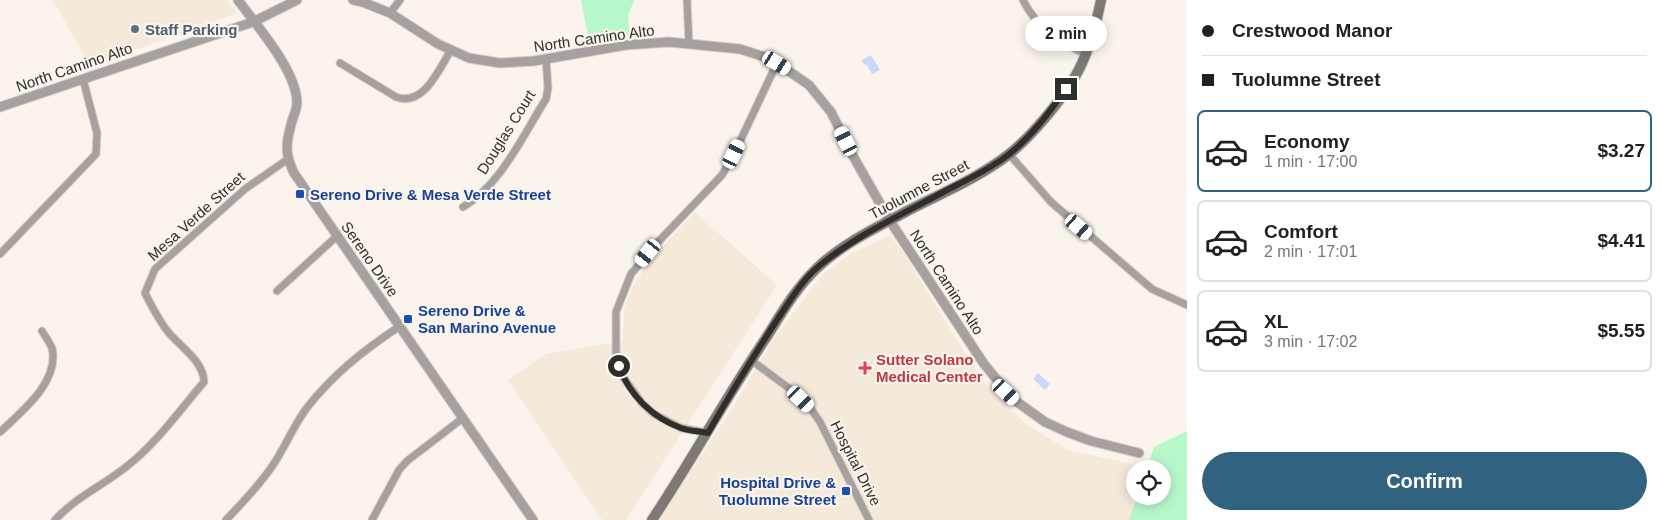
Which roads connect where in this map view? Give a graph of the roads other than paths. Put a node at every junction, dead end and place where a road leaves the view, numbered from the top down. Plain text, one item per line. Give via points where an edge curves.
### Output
1 (238, 0) edge
2 (297, 0) edge
3 (353, 0) edge
4 (400, 0) edge
5 (687, 0) edge
6 (1023, 0) edge
7 (1101, 0) edge
8 (390, 13) junction
9 (253, 22) junction
10 (689, 44) junction
11 (451, 50) junction
12 (1085, 54) junction
13 (546, 59) junction
14 (340, 63) dead end
15 (777, 63) junction
16 (83, 79) junction
17 (0, 107) edge
18 (1010, 154) junction
19 (288, 159) junction
20 (463, 207) dead end
21 (890, 221) junction
22 (337, 236) junction
23 (0, 254) edge
24 (277, 291) dead end
25 (1187, 305) edge
26 (400, 326) junction
27 (42, 331) dead end
28 (751, 360) junction
29 (463, 418) junction
30 (0, 432) edge
31 (708, 433) junction
32 (1139, 454) dead end
33 (55, 520) edge
34 (226, 520) edge
35 (372, 520) edge
36 (533, 520) edge
37 (652, 520) edge
38 (869, 520) edge

1 - 9 street
2 - 9 street, North Camino Alto
3 - 8 street, North Camino Alto
4 - 8 street
5 - 10 street
6 - 12 street via 1050,34
7 - 12 main road, Tuolumne Street
8 - 11 street, North Camino Alto
9 - 16 street, North Camino Alto
9 - 19 street via 275,51 296,90 297,105 287,143
10 - 13 street, North Camino Alto via 626,45
10 - 15 street, North Camino Alto via 740,49
11 - 13 street, North Camino Alto via 470,58 500,62
11 - 14 street via 424,91 404,100
12 - 18 main road, Tuolumne Street via 1076,74 1044,119
13 - 20 street, Douglas Court via 546,99 498,175 475,200
15 - 21 street, North Camino Alto via 810,85 831,112
15 - 31 street via 722,175 631,274 616,312 616,356 623,377 642,403 654,414 681,428
16 - 17 street, North Camino Alto
16 - 23 street via 97,132 96,154
18 - 21 main road, Tuolumne Street
18 - 25 street via 1051,202 1152,289
19 - 22 street, Sereno Drive
19 - 33 street, Mesa Verde Street via 245,188 155,269 145,293 168,332 204,373 204,382 144,451 125,468 67,506
21 - 28 main road, Tuolumne Street via 849,244 817,268 799,288
21 - 32 street, North Camino Alto via 1006,392 1046,422 1067,432
22 - 24 street
22 - 26 street, Sereno Drive
26 - 29 street, Sereno Drive
26 - 34 street via 340,370 307,408 254,492
27 - 30 street via 52,348 46,383
28 - 31 main road, Tuolumne Street
28 - 38 street, Hospital Drive via 809,406
29 - 35 street via 407,461
29 - 36 street, Sereno Drive
31 - 37 main road, Tuolumne Street

